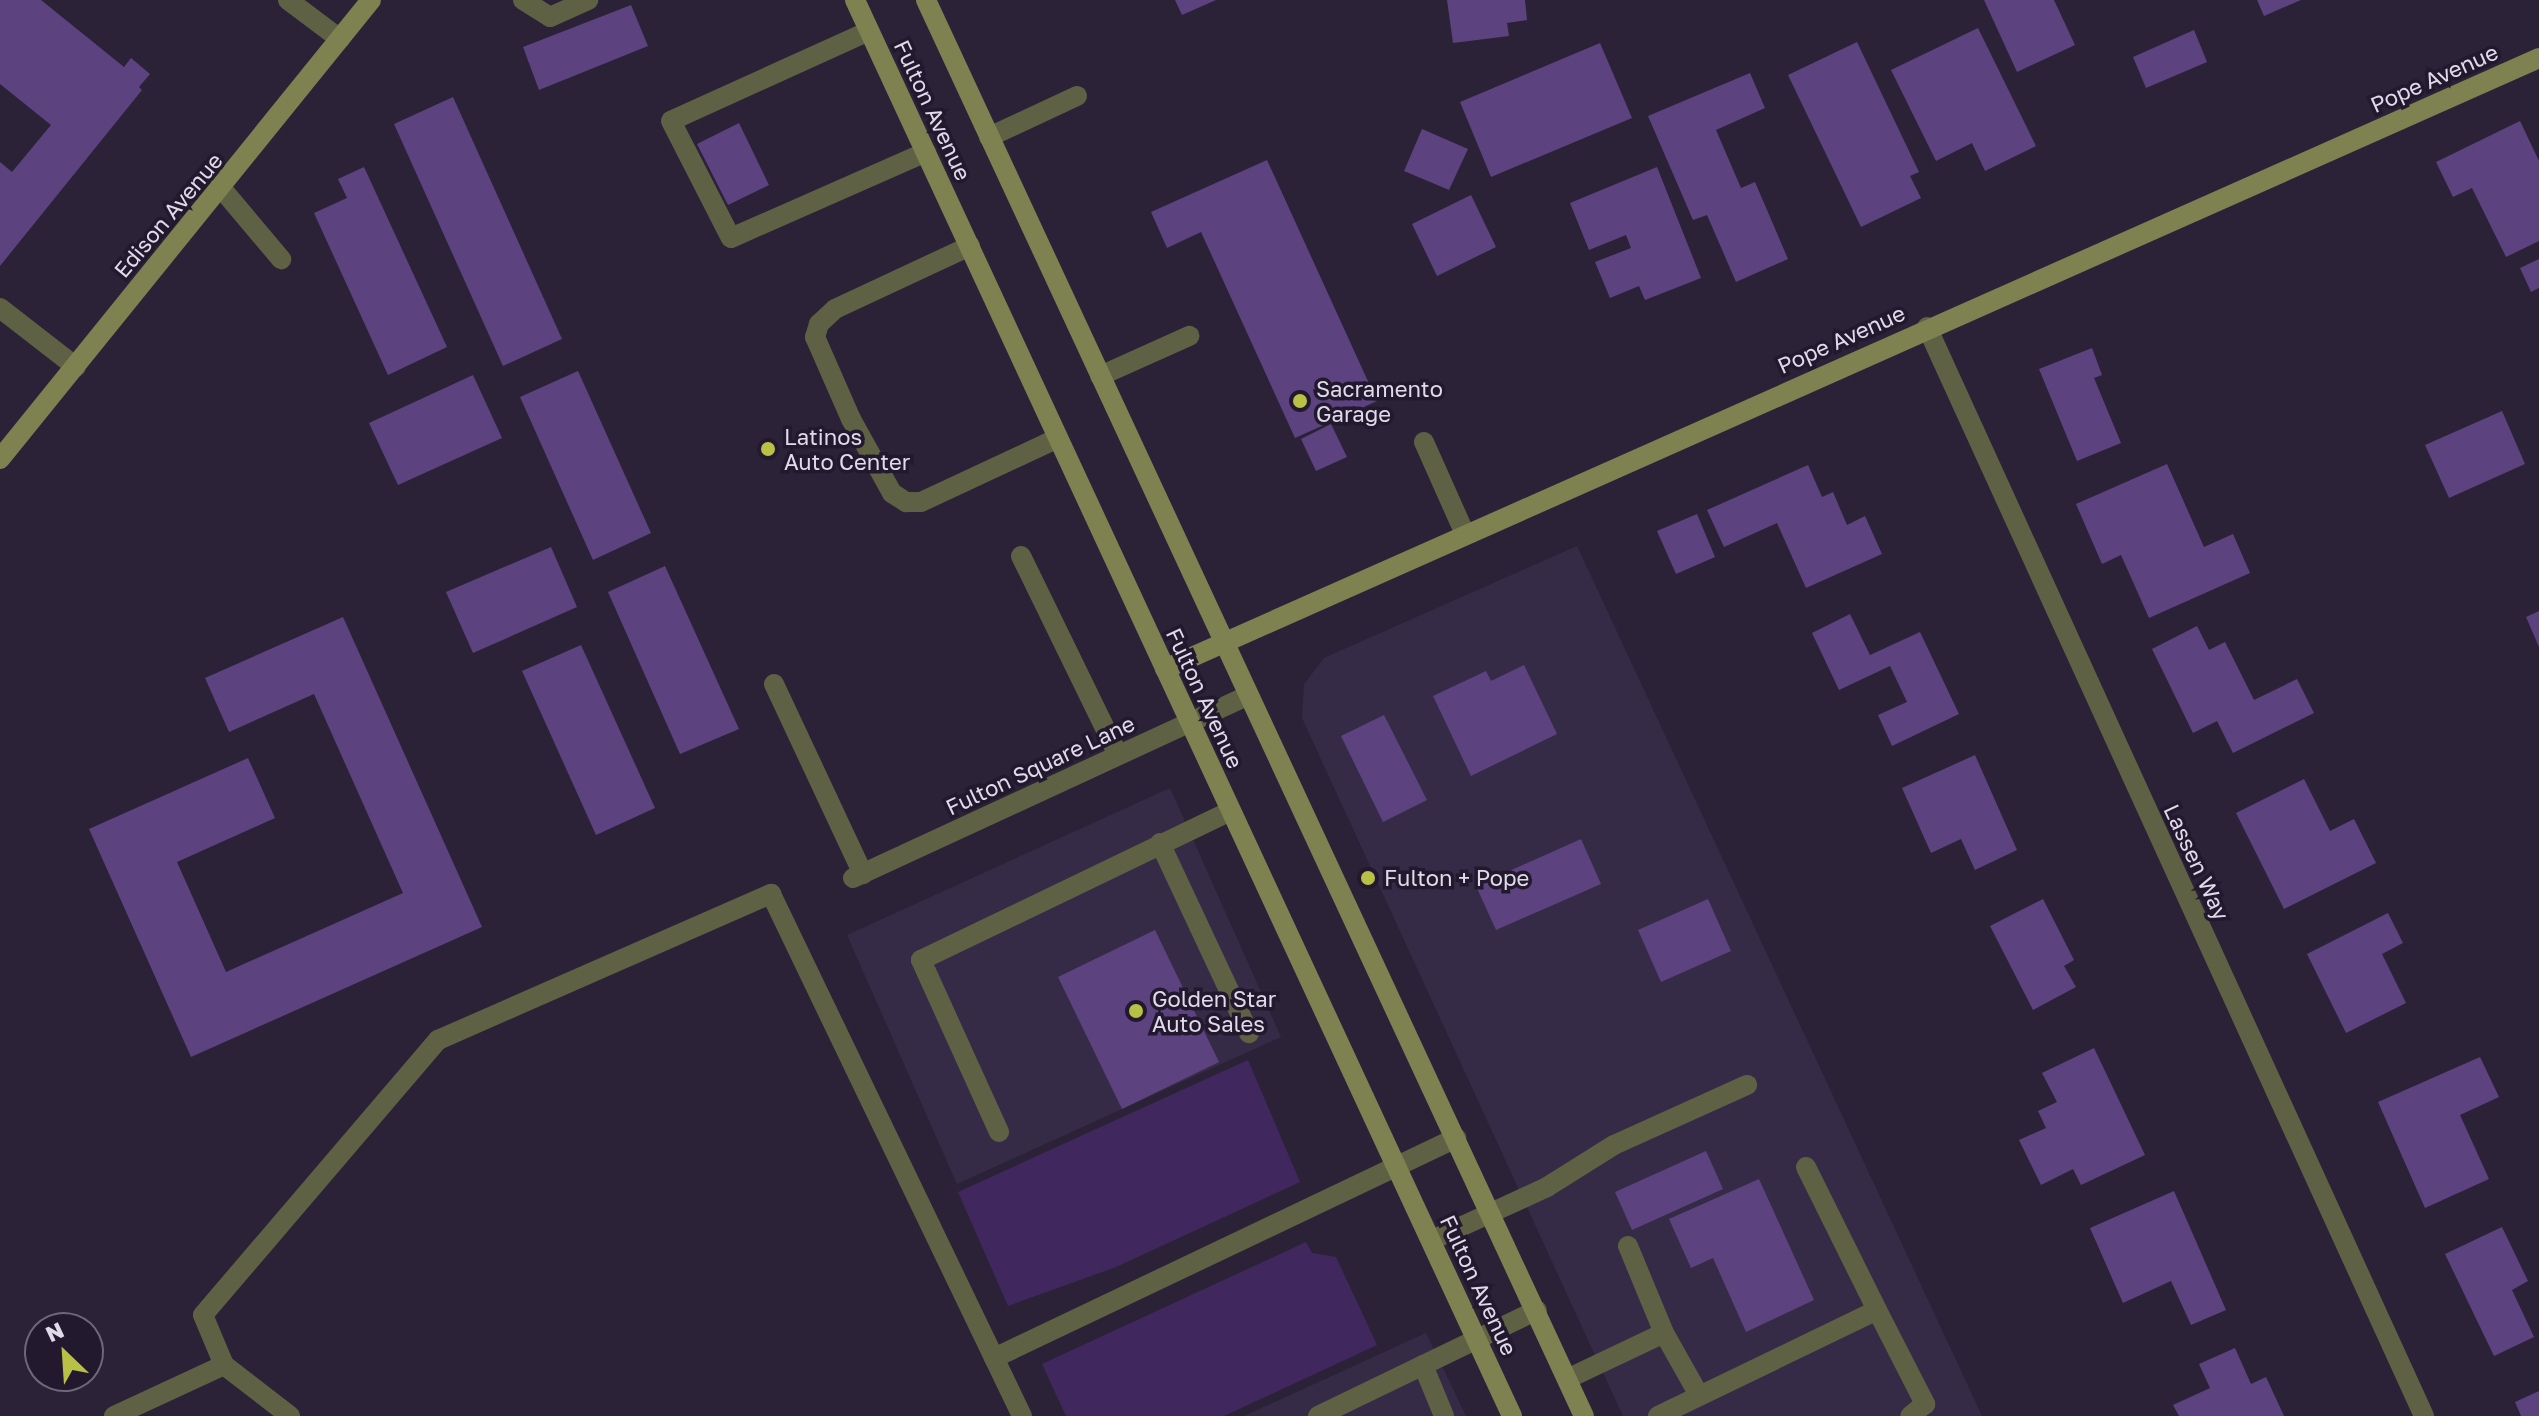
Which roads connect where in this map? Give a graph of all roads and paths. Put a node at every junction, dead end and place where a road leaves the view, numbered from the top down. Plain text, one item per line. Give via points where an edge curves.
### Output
1 (288, 0) edge
2 (371, 0) edge
3 (523, 0) edge
4 (588, 0) edge
5 (855, 0) edge
6 (926, 0) edge
7 (869, 31) junction
8 (340, 39) junction
9 (2539, 58) edge
10 (1077, 96) dead end
11 (989, 137) junction
12 (926, 152) junction
13 (222, 189) junction
14 (970, 246) junction
15 (281, 259) dead end
16 (0, 308) edge
17 (1927, 327) junction
18 (1189, 336) dead end
19 (76, 367) junction
20 (1100, 376) junction
21 (1058, 438) junction
22 (1424, 442) dead end
23 (0, 459) edge
24 (1465, 534) junction
25 (1021, 556) dead end
26 (1223, 643) junction
27 (1165, 669) junction
28 (774, 684) dead end
29 (1247, 696) junction
30 (1190, 722) junction
31 (1118, 755) junction
32 (1231, 811) junction
33 (1160, 843) junction
34 (1249, 1033) dead end
35 (1747, 1085) dead end
36 (999, 1132) dead end
37 (1456, 1138) junction
38 (1396, 1165) junction
39 (1806, 1167) dead end
40 (1492, 1214) junction
41 (1432, 1240) junction
42 (1628, 1246) dead end
43 (1537, 1310) junction
44 (1877, 1310) junction
45 (1664, 1333) junction
46 (1476, 1337) junction
47 (994, 1358) junction
48 (224, 1365) junction
49 (1423, 1365) junction
50 (1567, 1379) junction
51 (1699, 1395) junction
52 (118, 1414) edge
53 (290, 1416) edge
54 (1022, 1416) edge
55 (1318, 1416) edge
56 (1444, 1416) edge
57 (1512, 1416) edge
58 (1584, 1416) edge
59 (1658, 1416) edge
60 (1910, 1416) edge
61 (2424, 1416) edge

1 - 8 street
2 - 8 main road, Edison Avenue
3 - 4 street via 550,17
5 - 7 main road, Fulton Avenue
6 - 11 main road, Fulton Avenue
7 - 12 main road, Fulton Avenue
7 - 12 street via 671,121 731,238
8 - 13 main road, Edison Avenue
9 - 17 main road, Pope Avenue
10 - 11 street
11 - 20 main road, Fulton Avenue
12 - 14 main road, Fulton Avenue
13 - 15 street
13 - 19 main road, Edison Avenue
14 - 21 main road, Fulton Avenue
14 - 21 street via 835,309 819,324 815,337 851,419 892,493 906,502 921,502
16 - 19 street
17 - 24 main road, Pope Avenue
17 - 61 street, Lassen Way
18 - 20 street
19 - 23 main road, Edison Avenue
20 - 26 main road, Fulton Avenue
21 - 27 main road, Fulton Avenue
22 - 24 street
24 - 26 main road, Pope Avenue
25 - 31 street
26 - 27 main road, Pope Avenue
26 - 29 main road, Fulton Avenue
27 - 30 main road, Fulton Avenue
28 - 31 street, Fulton Square Lane via 858,876
29 - 30 street, Fulton Square Lane
29 - 37 main road, Fulton Avenue
30 - 31 street, Fulton Square Lane
30 - 32 main road, Fulton Avenue
32 - 33 street
32 - 38 main road, Fulton Avenue
33 - 34 street
33 - 36 street via 921,960
35 - 40 street via 1614,1145
37 - 38 street
37 - 40 main road, Fulton Avenue
38 - 41 main road, Fulton Avenue
38 - 47 street
39 - 44 street
40 - 41 street
40 - 43 main road, Fulton Avenue
41 - 46 main road, Fulton Avenue
42 - 45 street
43 - 46 street
43 - 50 main road, Fulton Avenue
44 - 51 street
44 - 60 street via 1925,1404
45 - 50 street
45 - 51 street
46 - 49 street
46 - 57 main road, Fulton Avenue
47 - 48 street via 771,894 438,1040 203,1315
47 - 54 street
48 - 52 street
48 - 53 street
49 - 55 street
49 - 56 street
50 - 58 main road, Fulton Avenue
51 - 59 street

